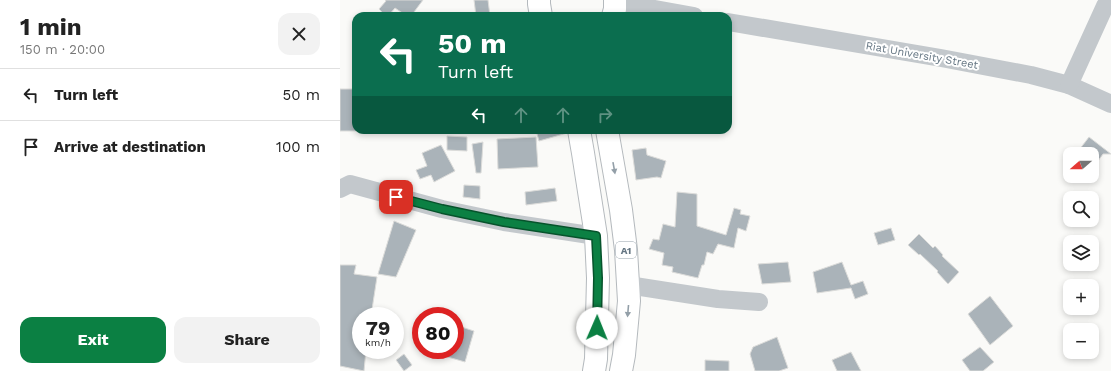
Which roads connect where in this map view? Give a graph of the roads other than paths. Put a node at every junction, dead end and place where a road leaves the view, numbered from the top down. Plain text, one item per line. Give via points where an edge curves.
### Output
1 (539, 0) edge
2 (1109, 0) edge
3 (614, 6) edge
4 (540, 12) edge
5 (662, 12) edge
6 (732, 23) edge
7 (1069, 85) junction
8 (1111, 104) edge
9 (580, 134) edge
10 (608, 134) edge
11 (343, 185) edge
12 (596, 236) junction
13 (628, 286) junction
14 (759, 302) dead end
15 (594, 371) edge
16 (621, 371) edge

1 - 4 highway
2 - 7 street
3 - 5 street
6 - 7 street, Riat University Street via 1031,75
7 - 8 street, Riat University Street
9 - 12 highway
10 -> 13 highway, A1 via 621,210
11 - 12 street via 496,221
12 - 15 highway via 598,278
13 - 14 street
13 -> 16 highway, A1

